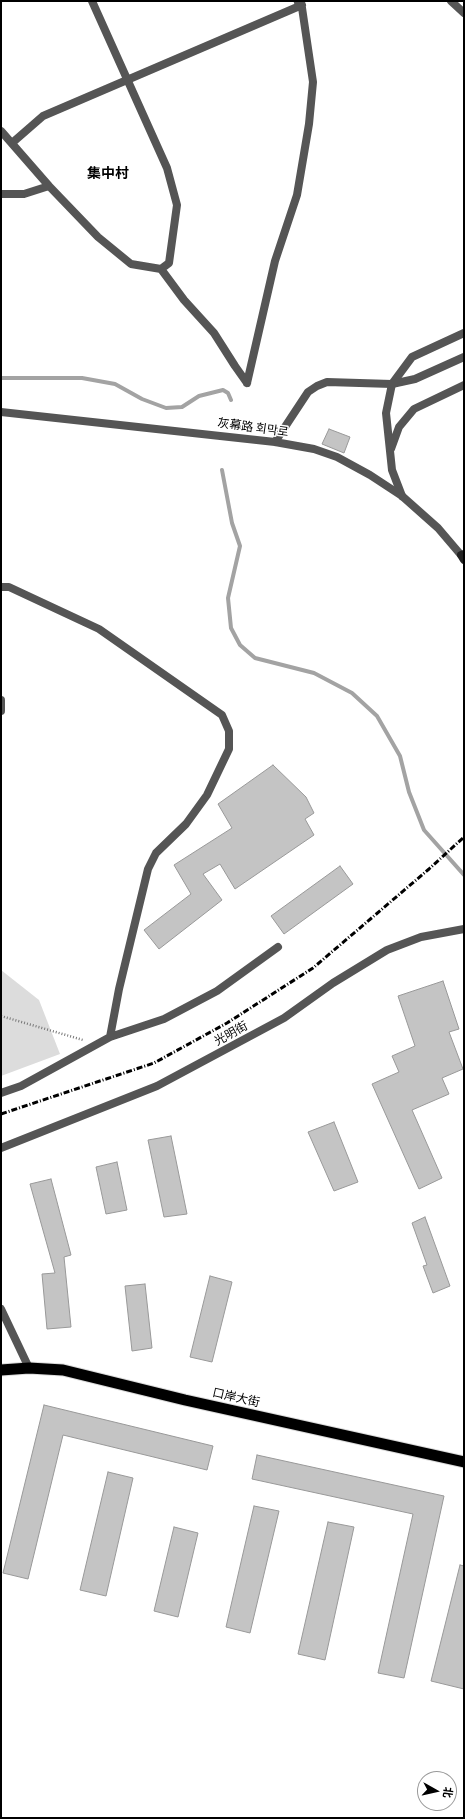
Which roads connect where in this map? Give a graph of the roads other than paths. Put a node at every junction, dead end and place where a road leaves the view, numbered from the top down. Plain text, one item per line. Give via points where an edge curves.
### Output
1 (92, 1) edge
2 (451, 1) edge
3 (300, 2) edge
4 (464, 13) edge
5 (128, 80) junction
6 (1, 131) edge
7 (12, 143) junction
8 (49, 186) junction
9 (1, 194) edge
10 (161, 269) junction
11 (464, 333) edge
12 (464, 357) edge
13 (392, 384) junction
14 (464, 385) edge
15 (1, 412) edge
16 (276, 442) junction
17 (390, 451) junction
18 (402, 496) junction
19 (463, 556) edge
20 (1, 587) edge
21 (1, 700) edge
22 (1, 711) edge
23 (464, 930) edge
24 (278, 947) dead end
25 (110, 1037) junction
26 (1, 1093) edge
27 (1, 1148) edge
28 (1, 1309) edge
29 (29, 1368) junction
30 (1, 1370) edge
31 (464, 1462) edge

1 - 5 street
2 - 4 street
3 - 5 street
3 - 10 street via 313,82 309,124 297,195 275,261 248,383 214,333 184,300
5 - 7 street via 43,116
5 - 10 street via 167,168 177,205 169,263
6 - 7 street
7 - 8 street
8 - 9 street via 24,194
8 - 10 street via 98,237 131,264
11 - 13 street via 412,357
12 - 13 street via 415,379
13 - 16 street via 341,381 317,386 308,392
13 - 17 street via 386,413
14 - 17 street via 414,409 399,427
15 - 16 street, 灰幕路 회막로
16 - 18 street, 灰幕路 회막로 via 337,456
17 - 18 street via 392,470
18 - 19 street, 灰幕路 회막로 via 438,528
20 - 25 street via 9,587 98,629 222,715 229,731 229,749 206,795 186,824 156,853 148,869
21 - 22 street
23 - 27 street, 光明街 via 421,937 387,950 333,983 284,1018 157,1086
24 - 25 street via 217,991 164,1019
25 - 26 street via 21,1086
28 - 29 street
29 - 30 highway, 口岸大街
29 - 31 highway, 口岸大街 via 63,1370

